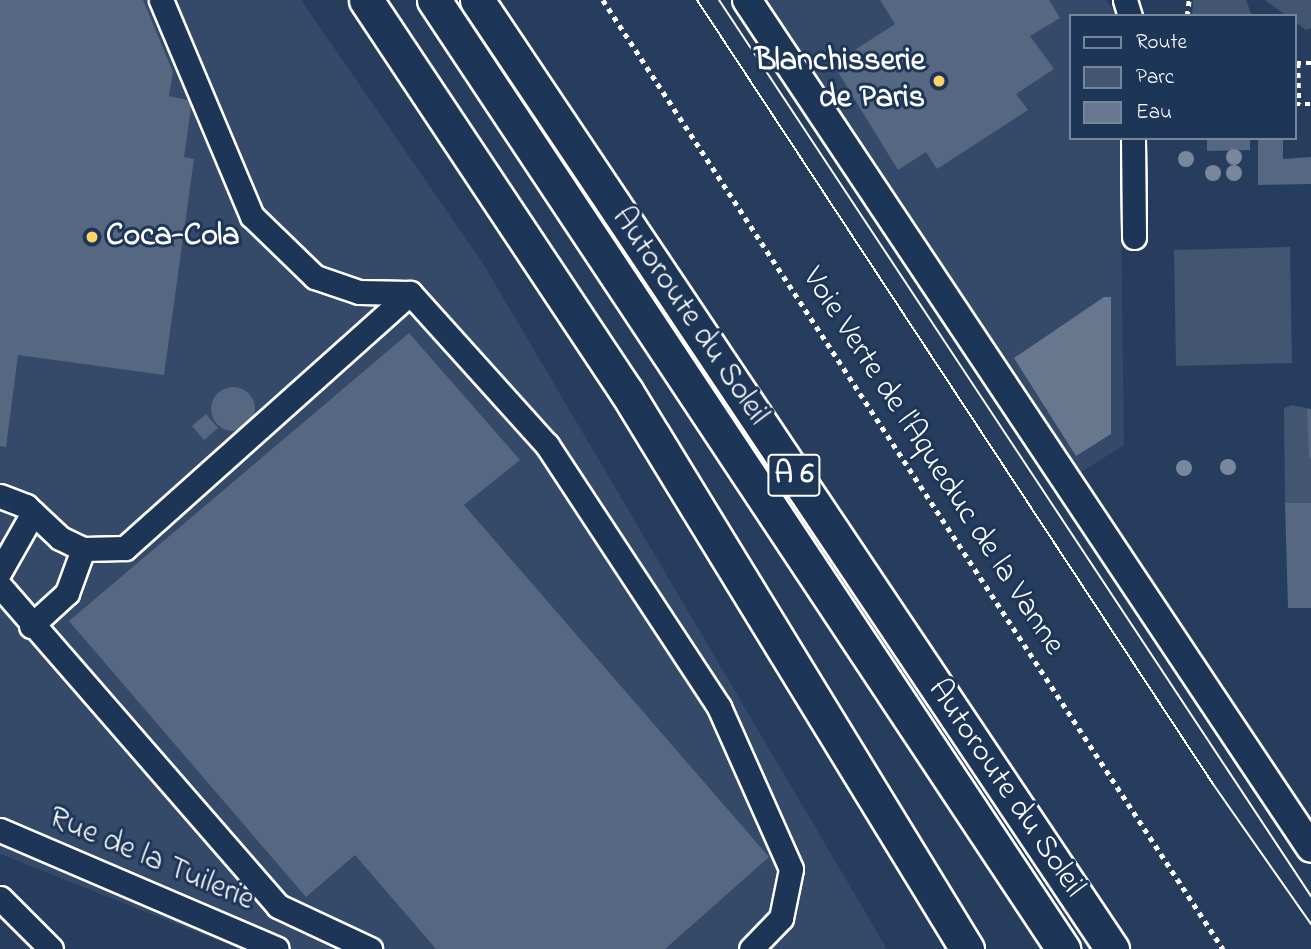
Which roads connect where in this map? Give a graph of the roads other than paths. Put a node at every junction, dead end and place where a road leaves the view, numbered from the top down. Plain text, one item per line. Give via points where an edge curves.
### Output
1 (161, 0) edge
2 (366, 0) edge
3 (434, 0) edge
4 (477, 0) edge
5 (747, 0) edge
6 (1133, 140) edge
7 (1134, 237) dead end
8 (410, 293) junction
9 (0, 496) edge
10 (33, 513) junction
11 (83, 549) junction
12 (0, 571) edge
13 (0, 586) edge
14 (31, 626) junction
15 (0, 830) edge
16 (1311, 848) edge
17 (0, 898) edge
18 (51, 949) edge
19 (277, 949) edge
20 (370, 949) edge
21 (751, 949) edge
22 (967, 949) edge
23 (1063, 949) edge
24 (1112, 949) edge

1 - 8 street via 252,216 315,277 359,292
2 - 22 highway via 626,391
3 - 23 highway, Autoroute du Soleil / A 6
4 - 24 highway, Autoroute du Soleil / A 6
5 - 16 main road
6 - 7 street
8 - 11 street via 125,548
8 - 21 street via 547,445 719,707 791,869 781,918
9 - 10 street
10 - 11 street via 60,538
10 - 12 street
11 - 14 street via 67,593
13 - 14 street
14 - 20 street via 278,906
15 - 19 street, Rue de la Tuilerie
17 - 18 street

